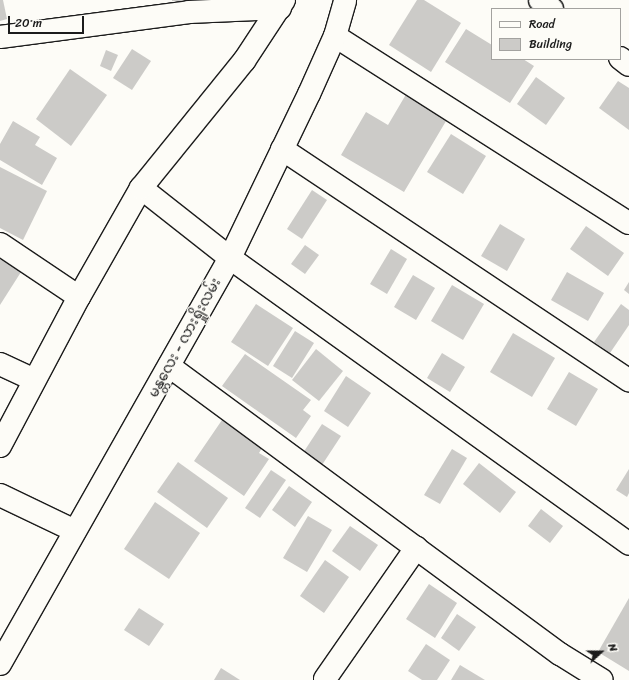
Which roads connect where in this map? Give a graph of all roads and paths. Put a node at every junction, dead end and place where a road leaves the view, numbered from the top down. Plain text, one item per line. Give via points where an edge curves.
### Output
1 (345, 0) edge
2 (540, 0) edge
3 (282, 4) edge
4 (551, 8) edge
5 (335, 36) junction
6 (0, 37) edge
7 (621, 59) edge
8 (629, 65) edge
9 (282, 149) junction
10 (141, 188) junction
11 (629, 223) edge
12 (0, 244) edge
13 (230, 258) junction
14 (79, 297) junction
15 (0, 364) edge
16 (169, 366) junction
17 (35, 380) junction
18 (629, 380) edge
19 (0, 446) edge
20 (0, 495) edge
21 (75, 531) junction
22 (629, 544) edge
23 (416, 548) junction
24 (0, 664) edge
25 (325, 679) dead end
26 (602, 680) edge

1 - 5 main road, မန္တလေး - လားရှိုးလမ်း
2 - 4 main road
3 - 6 main road via 189,12
3 - 10 main road via 244,61
5 - 9 main road, မန္တလေး - လားရှိုးလမ်း
5 - 11 main road
7 - 8 main road
9 - 13 main road, မန္တလေး - လားရှိုးလမ်း
9 - 18 main road
10 - 13 main road
10 - 14 main road
12 - 14 main road
13 - 16 main road, မန္တလေး - လားရှိုးလမ်း
13 - 22 main road
14 - 17 main road
15 - 17 main road
16 - 21 main road, မန္တလေး - လားရှိုးလမ်း
16 - 23 main road
17 - 19 main road
20 - 21 main road
21 - 24 main road, မန္တလေး - လားရှိုးလမ်း
23 - 25 main road
23 - 26 main road via 560,654

